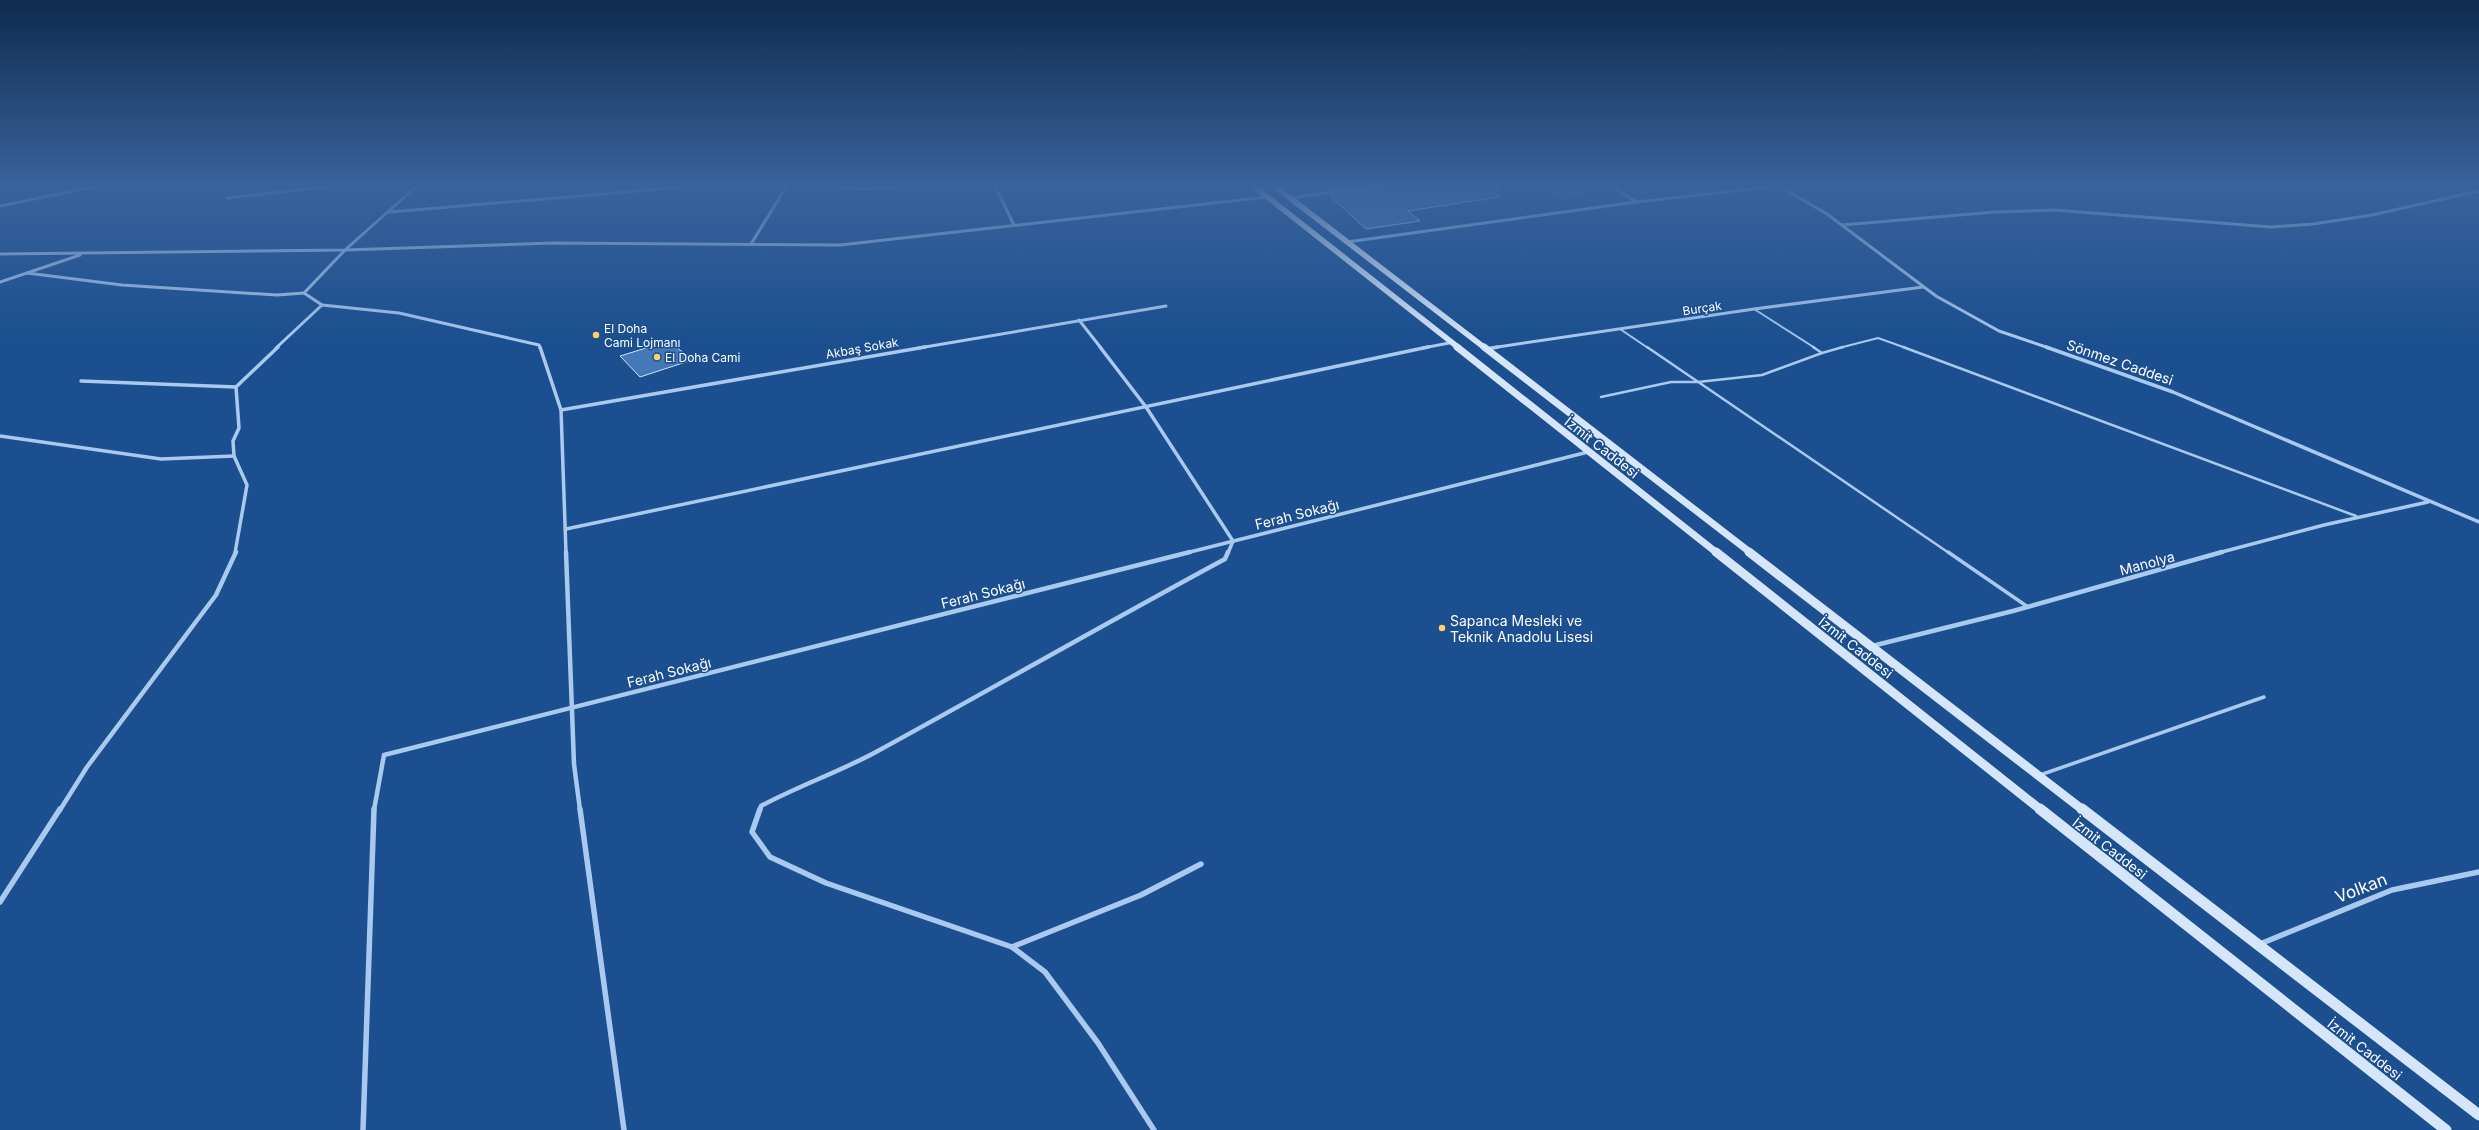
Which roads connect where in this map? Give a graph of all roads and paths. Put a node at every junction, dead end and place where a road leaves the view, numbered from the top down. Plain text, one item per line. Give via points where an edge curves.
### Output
1 (361, 237) edge
2 (755, 237) edge
3 (920, 237) edge
4 (1317, 237) edge
5 (1340, 237) edge
6 (1385, 237) edge
7 (1856, 237) edge
8 (1347, 242) junction
9 (751, 244) junction
10 (345, 250) junction
11 (0, 254) edge
12 (84, 254) junction
13 (27, 273) junction
14 (0, 282) edge
15 (1924, 287) junction
16 (304, 293) junction
17 (322, 305) junction
18 (1166, 306) dead end
19 (1754, 309) junction
20 (1079, 320) junction
21 (1620, 329) junction
22 (1449, 343) junction
23 (1484, 350) junction
24 (1822, 353) junction
25 (81, 381) dead end
26 (1698, 382) junction
27 (236, 387) junction
28 (1600, 397) dead end
29 (1146, 407) junction
30 (561, 410) junction
31 (0, 436) edge
32 (1588, 452) junction
33 (234, 456) junction
34 (2429, 502) junction
35 (2356, 516) junction
36 (2479, 522) edge
37 (566, 529) junction
38 (1232, 541) junction
39 (2028, 607) junction
40 (1870, 646) junction
41 (2264, 697) dead end
42 (572, 707) junction
43 (2038, 776) junction
44 (1201, 864) dead end
45 (2479, 872) edge
46 (0, 902) edge
47 (2258, 945) junction
48 (1012, 948) junction
49 (2479, 1115) edge
50 (363, 1130) edge
51 (624, 1130) edge
52 (1154, 1130) edge
53 (2446, 1130) edge

1 - 10 street
2 - 9 street
3 - 9 street via 873,243
4 - 22 main road, İzmit Caddesi
5 - 8 main road, İzmit Caddesi
6 - 8 street
7 - 15 street, Sönmez Caddesi
8 - 23 main road, İzmit Caddesi
9 - 10 street via 552,243
10 - 12 street
10 - 16 street
11 - 12 street
12 - 13 street
13 - 14 street
13 - 16 street via 122,285 277,295
15 - 19 street, Burçak
15 - 34 street, Sönmez Caddesi via 1999,331 2173,392
16 - 17 street
17 - 27 street
17 - 30 street via 399,313 538,345
18 - 20 street, Akbaş Sokak
19 - 21 street, Burçak
19 - 24 lane
20 - 29 street
20 - 30 street, Akbaş Sokak
21 - 23 street, Burçak
21 - 26 lane
22 - 29 street
22 - 32 main road, İzmit Caddesi
23 - 40 main road, İzmit Caddesi
24 - 26 lane via 1762,375
24 - 35 lane via 1878,338
25 - 27 street
26 - 28 lane via 1671,382
26 - 39 lane
27 - 33 street via 239,428 233,441
29 - 37 street
29 - 38 street
30 - 37 street
31 - 33 street via 161,458
32 - 38 street, Ferah Sokağı
32 - 53 main road, İzmit Caddesi
33 - 46 street via 247,485 237,550 216,595 86,767
34 - 35 street, Manolya
34 - 36 street, Sönmez Caddesi
35 - 39 street, Manolya
37 - 42 street
38 - 42 street, Ferah Sokağı
38 - 48 street via 1225,559 874,753 761,806 752,832 770,857 826,883
39 - 40 street, Manolya via 1900,641
40 - 43 main road, İzmit Caddesi
41 - 43 lane
42 - 50 street, Ferah Sokağı via 384,755 373,816
42 - 51 street via 574,764
43 - 47 main road, İzmit Caddesi
44 - 48 street via 1141,895
45 - 47 street, Volkan via 2392,890
47 - 49 main road, İzmit Caddesi
48 - 52 street via 1045,972 1098,1043

